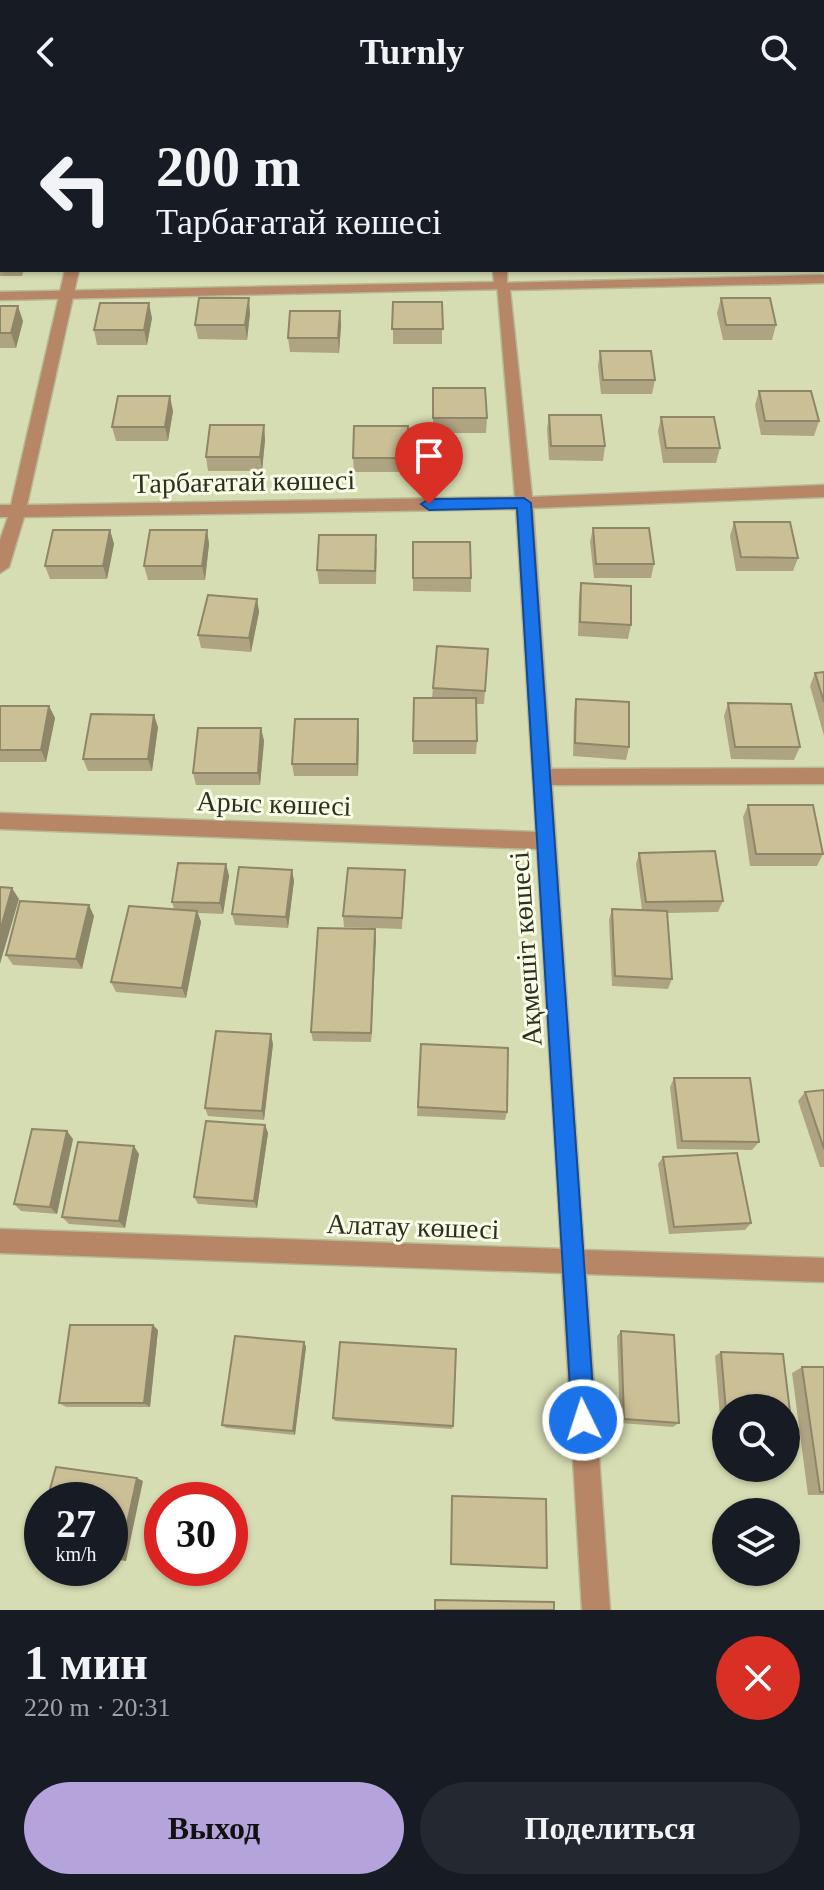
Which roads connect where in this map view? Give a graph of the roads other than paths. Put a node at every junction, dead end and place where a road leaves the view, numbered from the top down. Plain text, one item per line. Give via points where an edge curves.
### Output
1 (72, 272) edge
2 (501, 278) edge
3 (824, 279) edge
4 (67, 293) junction
5 (0, 296) edge
6 (824, 491) edge
7 (524, 503) junction
8 (18, 510) junction
9 (0, 511) edge
10 (0, 567) edge
11 (824, 776) edge
12 (542, 777) junction
13 (0, 821) edge
14 (547, 841) junction
15 (0, 1241) edge
16 (573, 1262) junction
17 (824, 1270) edge
18 (596, 1610) edge

1 - 4 street
2 - 3 street
2 - 4 street
2 - 7 street, Ақмешіт көшесі
4 - 5 street
4 - 8 street
6 - 7 street, Тарбағатай көшесі
7 - 8 street, Тарбағатай көшесі
7 - 12 street, Ақмешіт көшесі
8 - 9 street, Тарбағатай көшесі
8 - 10 street
11 - 12 street
12 - 14 street, Ақмешіт көшесі
13 - 14 street, Арыс көшесі
14 - 16 street, Ақмешіт көшесі
15 - 16 street, Алатау көшесі
16 - 17 street, Алатау көшесі
16 - 18 street, Ақмешіт көшесі

